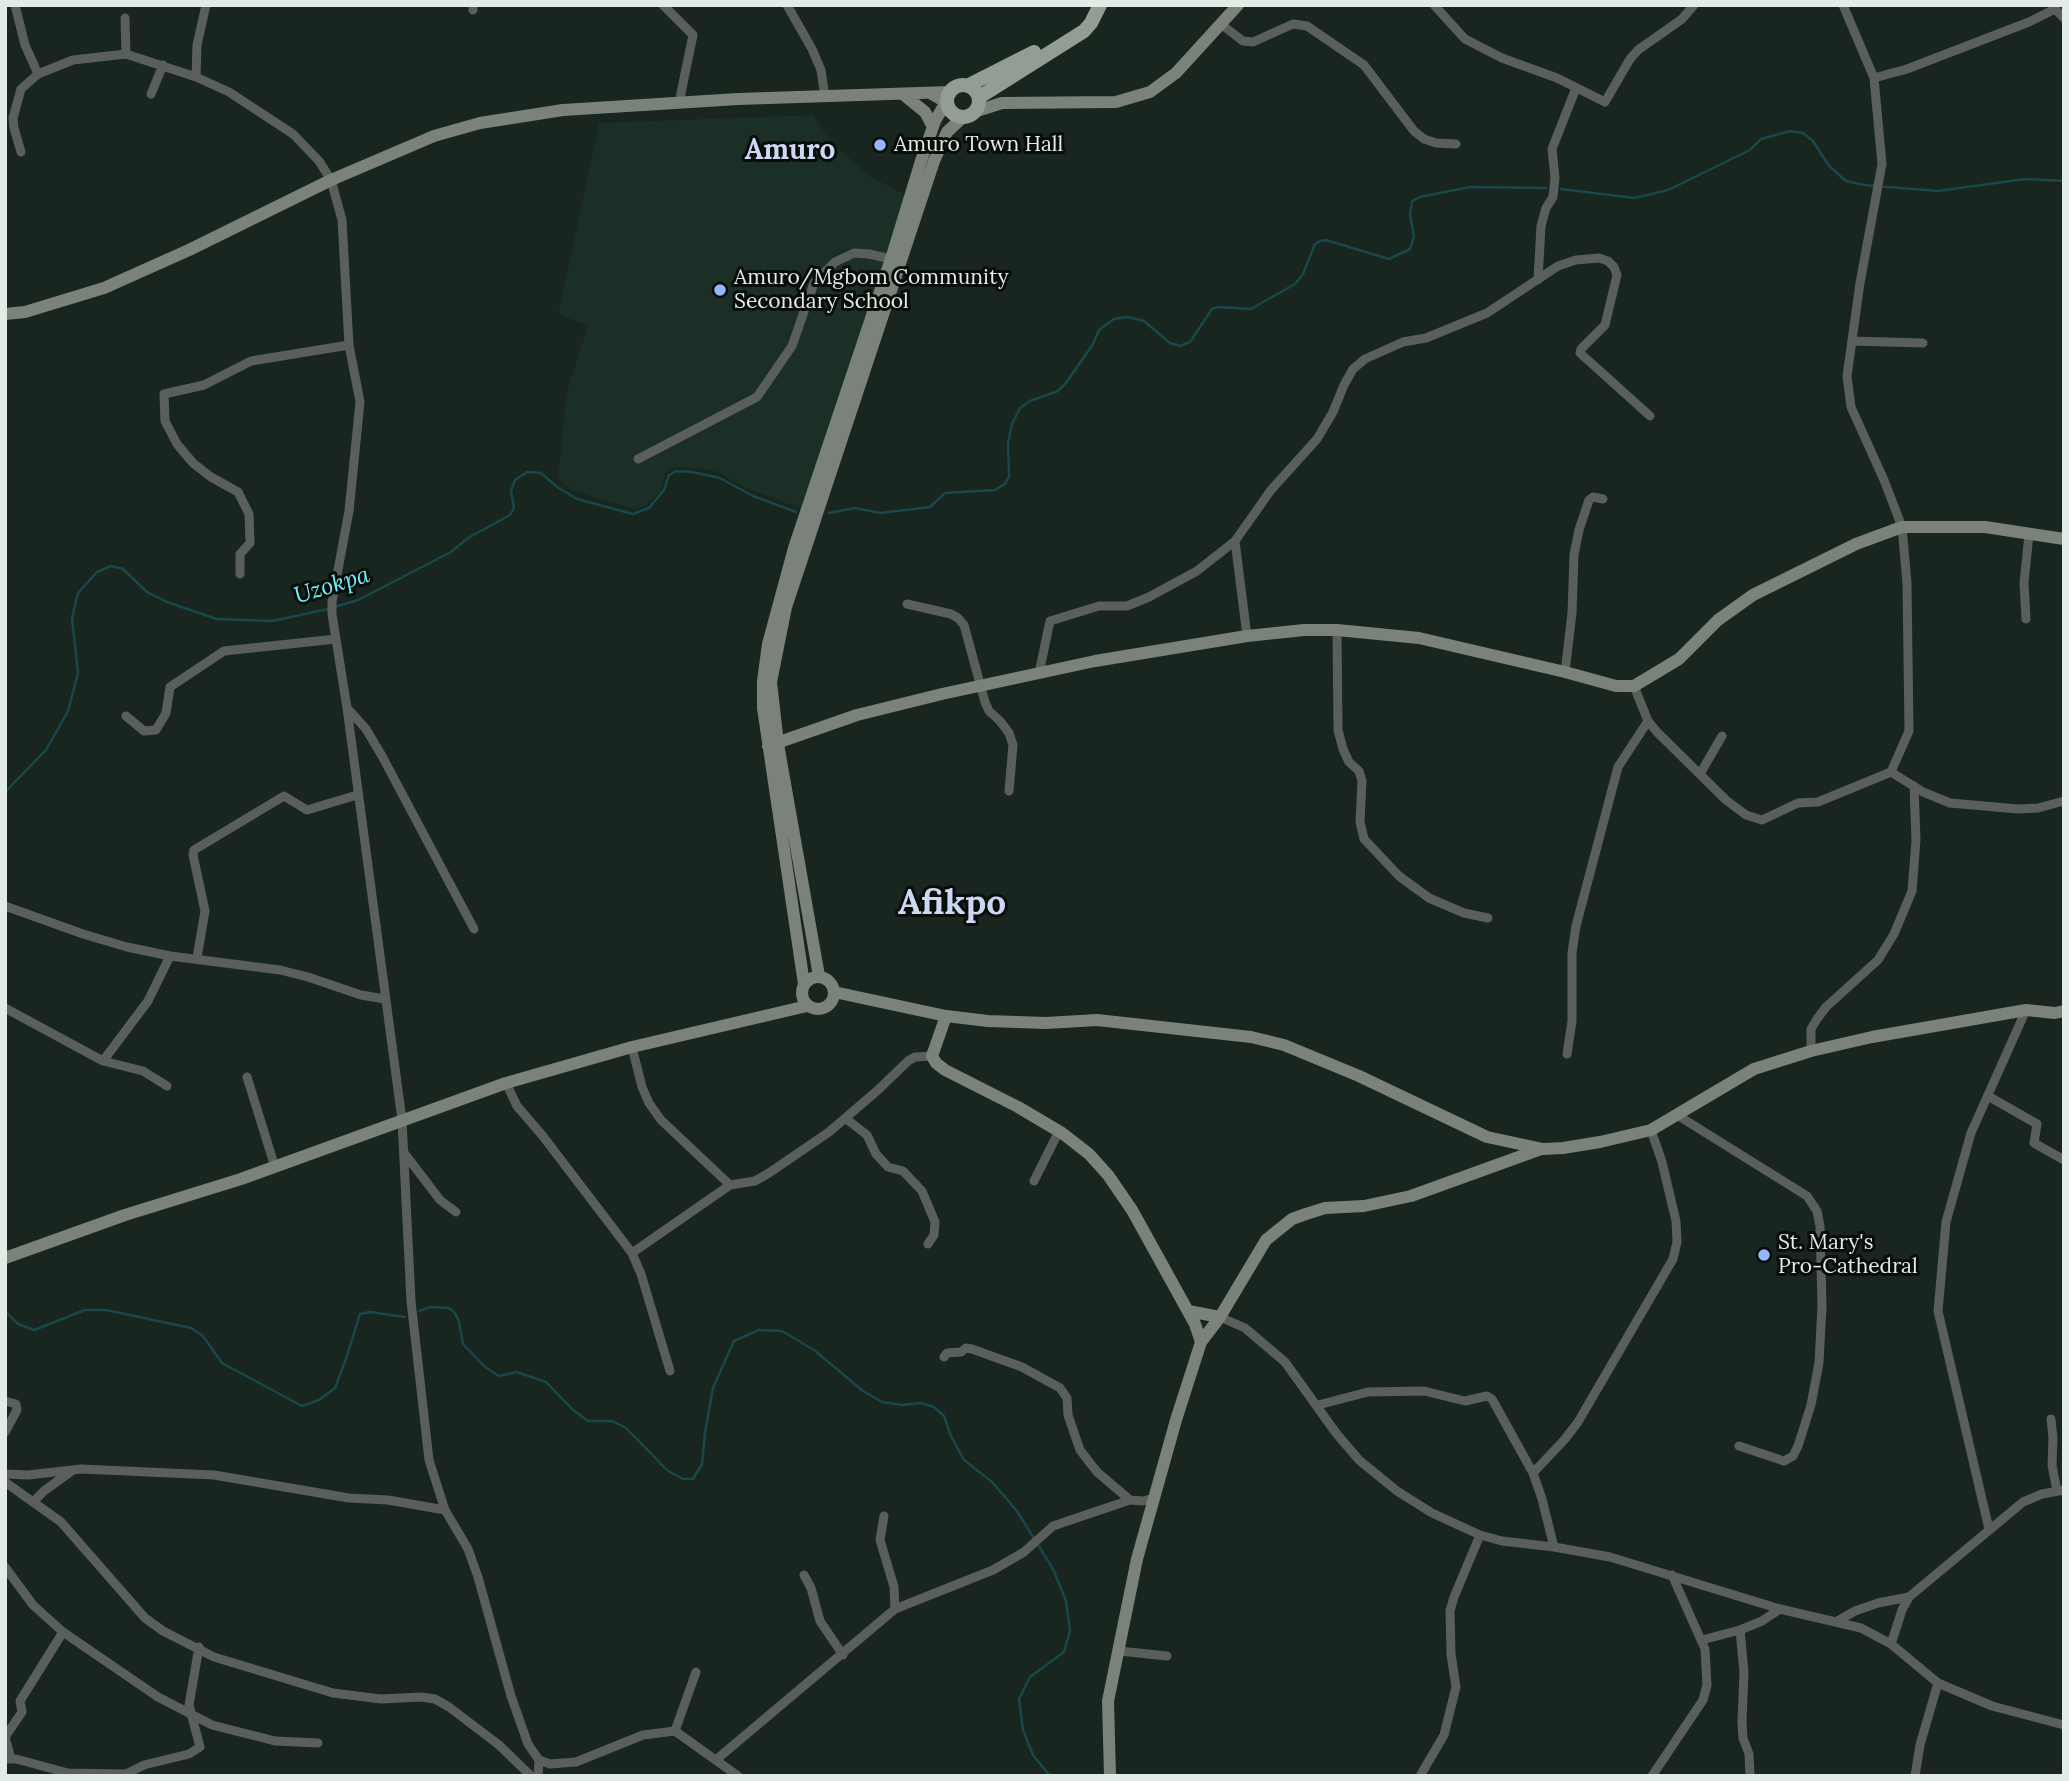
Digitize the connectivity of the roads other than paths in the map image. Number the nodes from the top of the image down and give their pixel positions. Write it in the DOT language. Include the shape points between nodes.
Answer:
graph roads {
  1 [pos="15,5"];
  2 [pos="206,5"];
  3 [pos="663,5"];
  4 [pos="787,5"];
  5 [pos="1089,5"];
  6 [pos="1100,5"];
  7 [pos="1238,5"];
  8 [pos="1434,5"];
  9 [pos="1694,5"];
  10 [pos="1843,5"];
  11 [pos="125,18"];
  12 [pos="2064,18"];
  13 [pos="1222,25"];
  14 [pos="126,54"];
  15 [pos="163,65"];
  16 [pos="38,74"];
  17 [pos="196,77"];
  18 [pos="1874,78"];
  19 [pos="1005,80"];
  20 [pos="969,85"];
  21 [pos="1576,88"];
  22 [pos="151,94"];
  23 [pos="904,94"];
  24 [pos="981,96"];
  25 [pos="825,97"];
  26 [pos="948,97"];
  27 [pos="1021,102"];
  28 [pos="679,103"];
  29 [pos="1002,103"];
  30 [pos="969,114"];
  31 [pos="933,127"];
  32 [pos="1456,144"];
  33 [pos="21,152"];
  34 [pos="331,180"];
  35 [pos="891,260"];
  36 [pos="1538,280"];
  37 [pos="5,314"];
  38 [pos="1852,341"];
  39 [pos="1923,343"];
  40 [pos="349,345"];
  41 [pos="1650,416"];
  42 [pos="638,459"];
  43 [pos="1603,499"];
  44 [pos="1902,527"];
  45 [pos="2029,534"];
  46 [pos="2064,539"];
  47 [pos="1235,541"];
  48 [pos="240,574"];
  49 [pos="907,604"];
  50 [pos="2025,619"];
  51 [pos="1337,630"];
  52 [pos="1247,636"];
  53 [pos="336,639"];
  54 [pos="1565,672"];
  55 [pos="1039,673"];
  56 [pos="980,685"];
  57 [pos="1634,686"];
  58 [pos="347,708"];
  59 [pos="126,716"];
  60 [pos="1647,721"];
  61 [pos="1722,736"];
  62 [pos="773,745"];
  63 [pos="1891,772"];
  64 [pos="1700,774"];
  65 [pos="1914,786"];
  66 [pos="1009,792"];
  67 [pos="357,795"];
  68 [pos="2064,801"];
  69 [pos="5,906"];
  70 [pos="1488,918"];
  71 [pos="474,929"];
  72 [pos="170,956"];
  73 [pos="197,958"];
  74 [pos="819,976"];
  75 [pos="804,984"];
  76 [pos="834,992"];
  77 [pos="385,999"];
  78 [pos="807,1006"];
  79 [pos="5,1008"];
  80 [pos="2026,1010"];
  81 [pos="2064,1011"];
  82 [pos="946,1016"];
  83 [pos="632,1046"];
  84 [pos="1811,1051"];
  85 [pos="1567,1054"];
  86 [pos="932,1056"];
  87 [pos="103,1061"];
  88 [pos="247,1077"];
  89 [pos="506,1083"];
  90 [pos="167,1086"];
  91 [pos="1988,1096"];
  92 [pos="1677,1115"];
  93 [pos="845,1118"];
  94 [pos="402,1120"];
  95 [pos="1651,1130"];
  96 [pos="1059,1131"];
  97 [pos="1491,1139"];
  98 [pos="1544,1149"];
  99 [pos="404,1153"];
  100 [pos="2064,1160"];
  101 [pos="1500,1164"];
  102 [pos="275,1167"];
  103 [pos="1034,1181"];
  104 [pos="730,1185"];
  105 [pos="456,1212"];
  106 [pos="928,1244"];
  107 [pos="632,1253"];
  108 [pos="5,1258"];
  109 [pos="1188,1311"];
  110 [pos="1220,1317"];
  111 [pos="1201,1342"];
  112 [pos="944,1357"];
  113 [pos="670,1371"];
  114 [pos="5,1402"];
  115 [pos="1318,1405"];
  116 [pos="2050,1419"];
  117 [pos="5,1432"];
  118 [pos="1739,1447"];
  119 [pos="74,1469"];
  120 [pos="1532,1473"];
  121 [pos="5,1474"];
  122 [pos="5,1482"];
  123 [pos="2060,1490"];
  124 [pos="1154,1498"];
  125 [pos="1130,1500"];
  126 [pos="33,1502"];
  127 [pos="444,1510"];
  128 [pos="884,1516"];
  129 [pos="1989,1529"];
  130 [pos="1480,1535"];
  131 [pos="1554,1547"];
  132 [pos="5,1567"];
  133 [pos="804,1575"];
  134 [pos="1672,1575"];
  135 [pos="1909,1597"];
  136 [pos="895,1609"];
  137 [pos="1780,1609"];
  138 [pos="1836,1622"];
  139 [pos="1740,1630"];
  140 [pos="63,1632"];
  141 [pos="1702,1640"];
  142 [pos="1891,1644"];
  143 [pos="199,1647"];
  144 [pos="1119,1651"];
  145 [pos="843,1655"];
  146 [pos="1167,1656"];
  147 [pos="696,1672"];
  148 [pos="1938,1683"];
  149 [pos="193,1714"];
  150 [pos="2064,1725"];
  151 [pos="675,1731"];
  152 [pos="318,1743"];
  153 [pos="8,1759"];
  154 [pos="718,1759"];
  155 [pos="539,1760"];
  156 [pos="530,1776"];
  157 [pos="538,1776"];
  158 [pos="738,1776"];
  159 [pos="1110,1776"];
  160 [pos="1420,1776"];
  161 [pos="1652,1776"];
  162 [pos="1750,1776"];
  163 [pos="1915,1776"];
  1 -- 16 [label="street"];
  2 -- 17 [label="street" via="197,44"];
  3 -- 28 [label="street" via="693,35"];
  4 -- 25 [label="street" via="821,70"];
  5 -- 20 [label="main road" via="1076,27"];
  6 -- 19 [label="main road" via="1084,31"];
  7 -- 13 [label="street"];
  8 -- 21 [label="street" via="1465,39"];
  9 -- 21 [label="street" via="1638,50 1605,103"];
  10 -- 18 [label="street"];
  11 -- 14 [label="street"];
  12 -- 18 [label="street" via="2055,9"];
  13 -- 27 [label="street" via="1176,73 1143,95 1116,102"];
  13 -- 32 [label="street" via="1243,41 1253,42 1293,24 1323,34 1364,65 1414,131 1436,143"];
  14 -- 15 [label="street"];
  14 -- 16 [label="street" via="74,60"];
  15 -- 17 [label="street"];
  15 -- 22 [label="street"];
  16 -- 33 [label="street" via="21,89 16,101 13,128"];
  17 -- 34 [label="street" via="229,92 293,134"];
  18 -- 38 [label="street" via="1882,164"];
  19 -- 24 [label="main road"];
  19 -- 27 [label="street" via="1006,91"];
  20 -- 24 [label="main road"];
  20 -- 26 [label="main road"];
  21 -- 36 [label="street" via="1552,149 1553,197 1541,226"];
  23 -- 25 [label="street"];
  23 -- 26 [label="street"];
  23 -- 31 [label="street" via="925,112"];
  24 -- 29 [label="street"];
  24 -- 30 [label="main road" via="979,106"];
  25 -- 28 [label="street"];
  26 -- 30 [label="main road" via="952,114"];
  26 -- 31 [label="street"];
  27 -- 29 [label="street"];
  28 -- 34 [label="street" via="563,110 480,123 434,136"];
  29 -- 30 [label="street"];
  30 -- 62 [label="street" via="947,131 937,153 786,607 771,682"];
  31 -- 35 [label="street"];
  34 -- 37 [label="street" via="104,288"];
  34 -- 40 [label="street" via="342,220"];
  35 -- 42 [label="street" via="854,253 835,262 814,283 792,346 757,397"];
  35 -- 62 [label="street" via="777,605 763,681 763,708"];
  36 -- 41 [label="street" via="1576,260 1599,258 1614,267 1617,275 1605,325 1580,353"];
  36 -- 47 [label="street" via="1487,313 1404,342 1353,369 1317,439 1271,490"];
  38 -- 39 [label="street"];
  38 -- 44 [label="street" via="1847,376 1851,407"];
  40 -- 48 [label="street" via="251,362 204,385 164,394 165,421 177,444 211,477 238,492 249,514 250,543 240,554"];
  40 -- 53 [label="street" via="360,402 349,511 332,602"];
  43 -- 54 [label="street" via="1589,500 1579,530"];
  44 -- 45 [label="street" via="1985,527"];
  44 -- 57 [label="street" via="1753,594 1718,620 1679,659"];
  44 -- 63 [label="street" via="1909,732"];
  45 -- 46 [label="street"];
  45 -- 50 [label="street"];
  47 -- 52 [label="street"];
  47 -- 55 [label="street" via="1197,571 1149,597 1127,606 1099,606 1050,621"];
  49 -- 56 [label="street" via="958,618 969,638"];
  51 -- 52 [label="street"];
  51 -- 54 [label="street" via="1419,638"];
  51 -- 70 [label="street" via="1338,730 1349,762 1362,781 1364,839 1399,876 1429,898"];
  52 -- 55 [label="street"];
  53 -- 58 [label="street"];
  53 -- 59 [label="street" via="224,651 170,687 166,713 156,730 144,731"];
  54 -- 57 [label="street" via="1616,686"];
  55 -- 56 [label="street"];
  56 -- 62 [label="street" via="857,715"];
  56 -- 66 [label="street" via="989,711 1009,733 1013,745"];
  57 -- 60 [label="street"];
  58 -- 67 [label="street"];
  58 -- 71 [label="street" via="382,756"];
  60 -- 64 [label="street"];
  60 -- 85 [label="street" via="1618,768 1576,926"];
  61 -- 64 [label="street"];
  62 -- 74 [label="street"];
  62 -- 75 [label="street"];
  63 -- 64 [label="street" via="1762,820 1746,815"];
  63 -- 65 [label="street"];
  65 -- 68 [label="street" via="1950,803 1989,808 2038,808"];
  65 -- 84 [label="street" via="1912,891 1878,960 1817,1019 1811,1029"];
  67 -- 73 [label="street" via="307,810 284,796 194,850 205,911"];
  67 -- 77 [label="street"];
  69 -- 72 [label="street" via="83,934"];
  72 -- 73 [label="street"];
  72 -- 87 [label="street" via="148,1001"];
  73 -- 77 [label="street" via="280,970"];
  74 -- 75 [label="street"];
  74 -- 76 [label="street" via="829,981"];
  75 -- 78 [label="street"];
  76 -- 78 [label="street" via="825,1007"];
  76 -- 82 [label="street"];
  77 -- 94 [label="street"];
  78 -- 83 [label="street"];
  79 -- 87 [label="street"];
  80 -- 81 [label="street"];
  80 -- 84 [label="street"];
  80 -- 91 [label="street"];
  82 -- 86 [label="street"];
  82 -- 97 [label="street" via="1012,1022 1097,1020 1251,1037 1284,1045 1359,1076"];
  83 -- 89 [label="street"];
  83 -- 104 [label="street" via="649,1103"];
  84 -- 92 [label="street" via="1754,1069"];
  86 -- 93 [label="street" via="908,1061"];
  86 -- 96 [label="street" via="945,1070"];
  87 -- 90 [label="street" via="143,1071"];
  88 -- 102 [label="street"];
  89 -- 94 [label="street"];
  89 -- 107 [label="street" via="517,1106"];
  91 -- 100 [label="street" via="2037,1124 2034,1143"];
  91 -- 129 [label="street" via="1971,1133 1946,1222 1938,1311"];
  92 -- 95 [label="street"];
  92 -- 118 [label="street" via="1807,1196 1820,1226 1819,1363 1798,1446 1784,1461"];
  93 -- 104 [label="street" via="769,1173 755,1181"];
  93 -- 106 [label="street" via="867,1135 888,1167 904,1171 922,1191 935,1222"];
  94 -- 99 [label="street"];
  94 -- 102 [label="street"];
  95 -- 98 [label="street"];
  95 -- 120 [label="street" via="1675,1222 1673,1259 1578,1422"];
  96 -- 103 [label="street"];
  96 -- 109 [label="street" via="1108,1175"];
  97 -- 98 [label="street"];
  97 -- 101 [label="street" via="1501,1152"];
  98 -- 101 [label="street"];
  99 -- 105 [label="street" via="440,1200"];
  99 -- 127 [label="street" via="411,1301 427,1446"];
  101 -- 110 [label="street" via="1411,1196 1325,1208 1292,1219 1266,1240"];
  102 -- 108 [label="street"];
  104 -- 107 [label="street"];
  107 -- 113 [label="street"];
  109 -- 110 [label="street"];
  109 -- 111 [label="street"];
  110 -- 111 [label="street"];
  110 -- 115 [label="street" via="1245,1328 1286,1362"];
  111 -- 124 [label="street"];
  112 -- 125 [label="street" via="972,1349 1022,1367 1060,1388 1067,1398 1080,1450 1097,1472"];
  114 -- 117 [label="street" via="16,1404 17,1410"];
  115 -- 120 [label="street" via="1368,1392 1423,1391 1465,1401 1487,1396"];
  115 -- 130 [label="street" via="1359,1460 1397,1491"];
  116 -- 123 [label="street" via="2052,1465"];
  119 -- 121 [label="street"];
  119 -- 126 [label="street"];
  119 -- 127 [label="street" via="214,1475"];
  120 -- 131 [label="street"];
  122 -- 126 [label="street"];
  123 -- 129 [label="street" via="2023,1502"];
  124 -- 125 [label="street"];
  124 -- 144 [label="street"];
  125 -- 136 [label="street" via="1052,1526 1024,1552 993,1570"];
  126 -- 143 [label="street" via="61,1522 145,1618"];
  127 -- 155 [label="street" via="468,1549 511,1696 528,1744"];
  128 -- 136 [label="street" via="880,1540 894,1587"];
  129 -- 135 [label="street"];
  130 -- 131 [label="street"];
  130 -- 160 [label="street" via="1450,1611 1456,1687 1444,1735"];
  131 -- 134 [label="street"];
  132 -- 140 [label="street" via="33,1605"];
  133 -- 145 [label="street" via="820,1621"];
  134 -- 137 [label="street"];
  134 -- 141 [label="street"];
  135 -- 138 [label="street" via="1878,1603"];
  135 -- 142 [label="street"];
  136 -- 145 [label="street"];
  137 -- 138 [label="street"];
  137 -- 139 [label="street"];
  138 -- 142 [label="street" via="1861,1628"];
  139 -- 141 [label="street"];
  139 -- 162 [label="street" via="1743,1738"];
  140 -- 149 [label="street" via="158,1697"];
  140 -- 153 [label="street" via="20,1700 22,1712 5,1737"];
  141 -- 161 [label="street" via="1707,1664 1703,1700"];
  142 -- 148 [label="street"];
  143 -- 149 [label="street" via="189,1705"];
  143 -- 156 [label="street" via="214,1657 333,1693 435,1699 499,1745"];
  144 -- 146 [label="street"];
  144 -- 159 [label="street" via="1108,1701"];
  145 -- 154 [label="street"];
  147 -- 151 [label="street"];
  148 -- 150 [label="street" via="1992,1706"];
  148 -- 163 [label="street"];
  149 -- 152 [label="street" via="212,1724 275,1741"];
  149 -- 153 [label="street" via="200,1747 126,1773 68,1773"];
  151 -- 154 [label="street"];
  151 -- 155 [label="street" via="643,1735 576,1762"];
  154 -- 158 [label="street"];
  155 -- 157 [label="street"];
}
